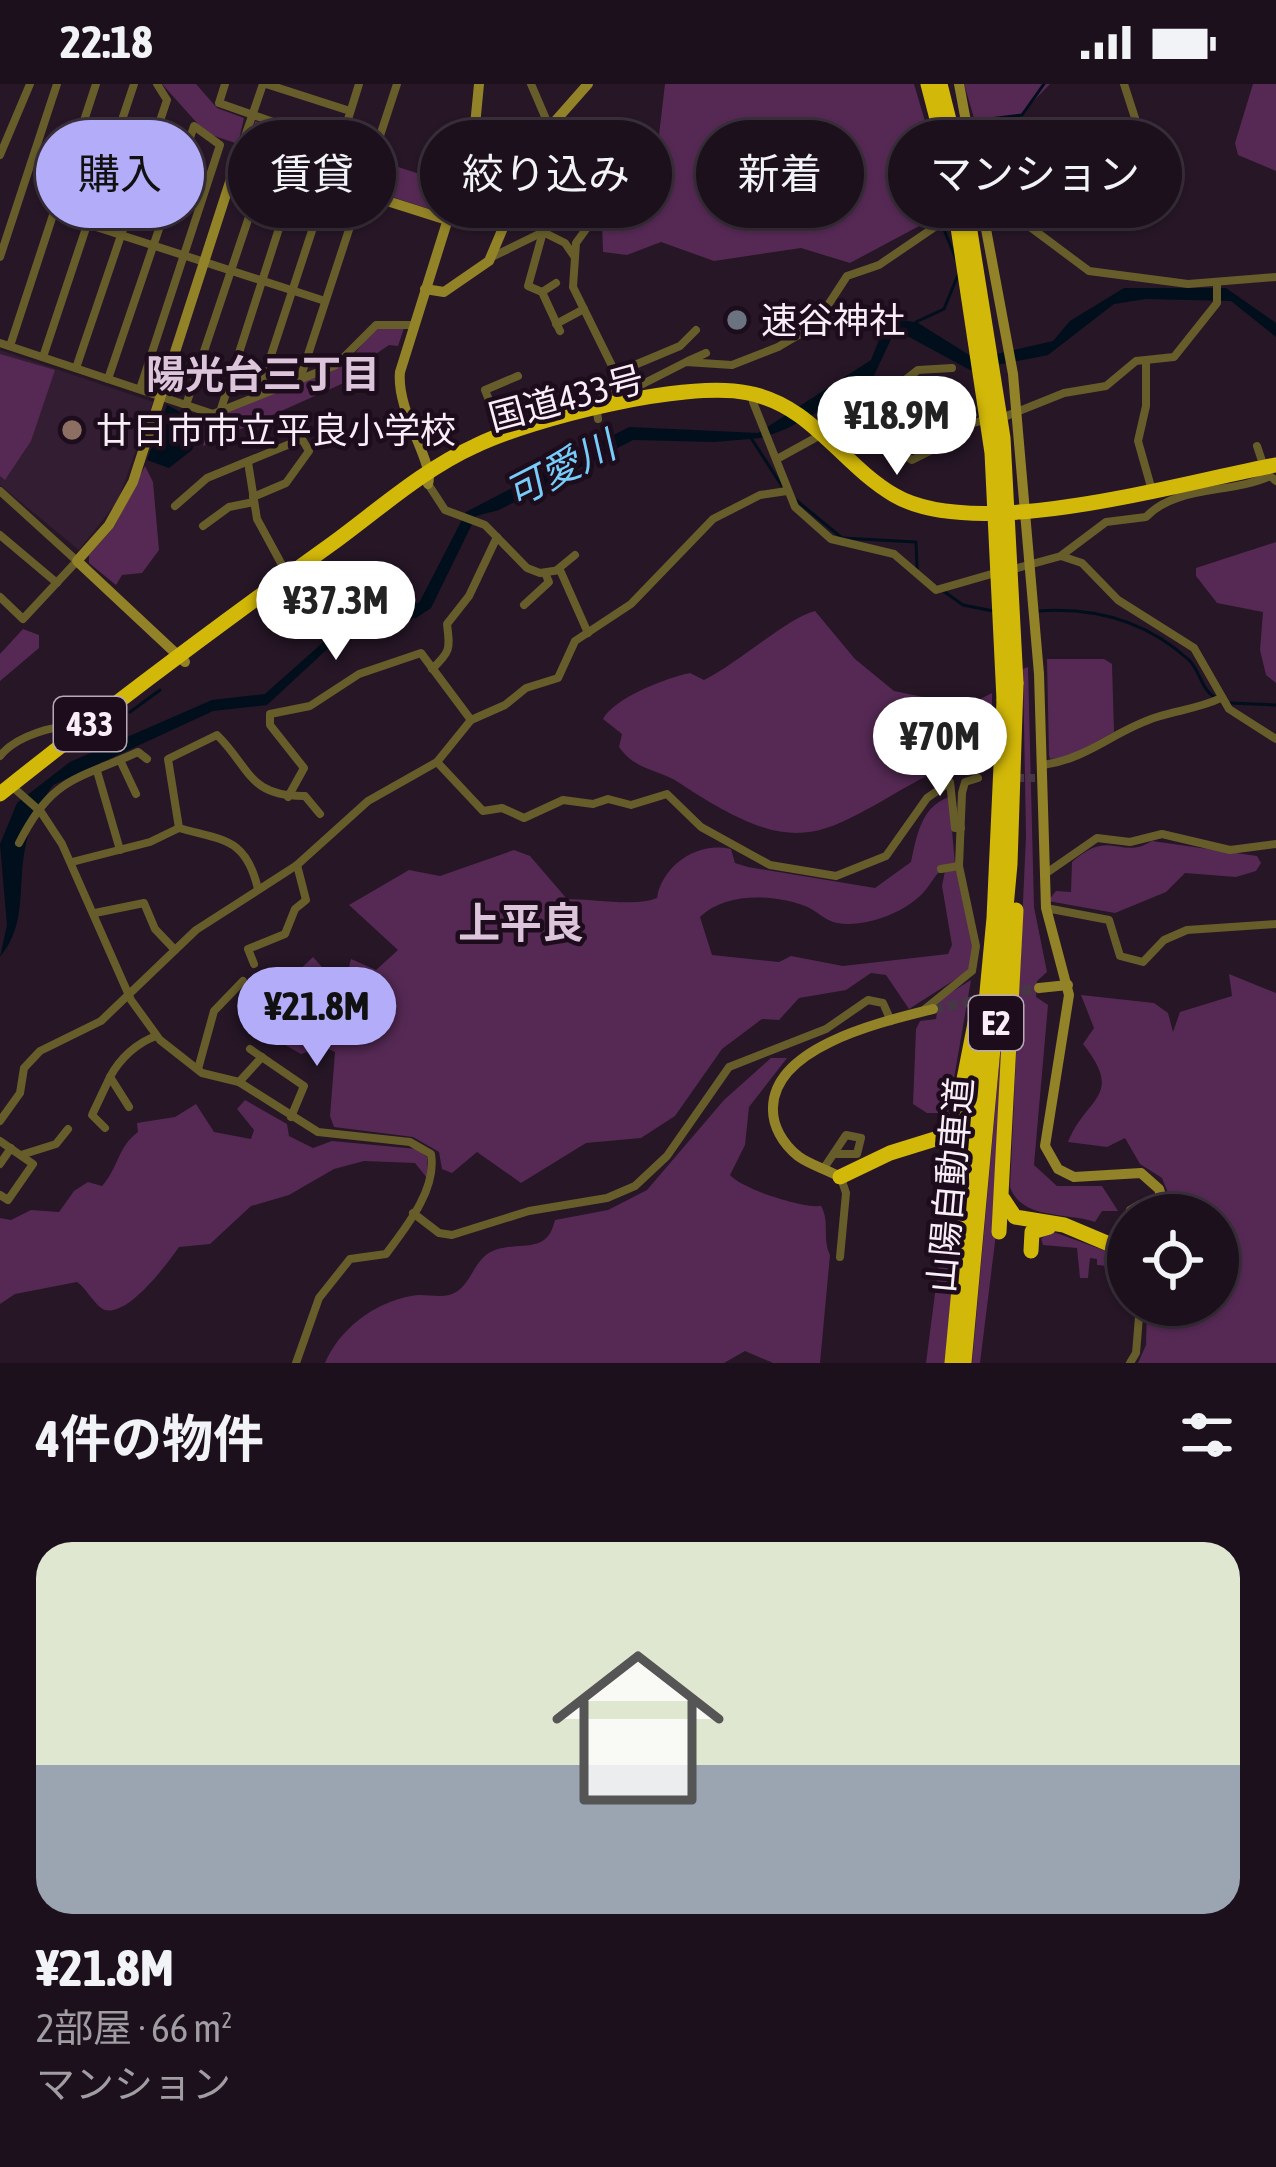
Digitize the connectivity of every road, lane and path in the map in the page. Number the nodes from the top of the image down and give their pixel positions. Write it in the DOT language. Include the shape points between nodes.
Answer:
graph roads {
  1 [pos="30,84"];
  2 [pos="57,84"];
  3 [pos="96,84"];
  4 [pos="134,84"];
  5 [pos="157,84"];
  6 [pos="225,84"];
  7 [pos="265,84"];
  8 [pos="359,84"];
  9 [pos="397,84"];
  10 [pos="478,84"];
  11 [pos="531,84"];
  12 [pos="588,84"];
  13 [pos="928,84"];
  14 [pos="940,84"];
  15 [pos="959,84"];
  16 [pos="1124,84"];
  17 [pos="576,89"];
  18 [pos="350,111"];
  19 [pos="253,115"];
  20 [pos="122,120"];
  21 [pos="251,120"];
  22 [pos="268,120"];
  23 [pos="347,120"];
  24 [pos="385,120"];
  25 [pos="475,120"];
  26 [pos="546,120"];
  27 [pos="553,120"];
  28 [pos="940,120"];
  29 [pos="946,120"];
  30 [pos="967,120"];
  31 [pos="1134,120"];
  32 [pos="0,155"];
  33 [pos="228,189"];
  34 [pos="86,228"];
  35 [pos="100,228"];
  36 [pos="245,228"];
  37 [pos="279,228"];
  38 [pos="313,228"];
  39 [pos="350,228"];
  40 [pos="444,228"];
  41 [pos="505,228"];
  42 [pos="589,228"];
  43 [pos="933,228"];
  44 [pos="962,228"];
  45 [pos="968,228"];
  46 [pos="989,228"];
  47 [pos="1033,228"];
  48 [pos="543,232"];
  49 [pos="122,235"];
  50 [pos="154,245"];
  51 [pos="184,255"];
  52 [pos="0,256"];
  53 [pos="574,256"];
  54 [pos="492,257"];
  55 [pos="205,262"];
  56 [pos="231,271"];
  57 [pos="1276,277"];
  58 [pos="262,280"];
  59 [pos="556,283"];
  60 [pos="1217,285"];
  61 [pos="425,289"];
  62 [pos="292,290"];
  63 [pos="542,292"];
  64 [pos="326,301"];
  65 [pos="584,309"];
  66 [pos="413,325"];
  67 [pos="696,330"];
  68 [pos="5,344"];
  69 [pos="706,353"];
  70 [pos="43,357"];
  71 [pos="1146,361"];
  72 [pos="687,362"];
  73 [pos="76,368"];
  74 [pos="952,368"];
  75 [pos="616,374"];
  76 [pos="518,376"];
  77 [pos="108,379"];
  78 [pos="299,381"];
  79 [pos="140,389"];
  80 [pos="618,394"];
  81 [pos="258,395"];
  82 [pos="161,396"];
  83 [pos="753,402"];
  84 [pos="186,405"];
  85 [pos="873,405"];
  86 [pos="220,412"];
  87 [pos="788,412"];
  88 [pos="597,415"];
  89 [pos="1018,415"];
  90 [pos="501,430"];
  91 [pos="823,438"];
  92 [pos="1257,446"];
  93 [pos="777,459"];
  94 [pos="248,462"];
  95 [pos="431,472"];
  96 [pos="1271,472"];
  97 [pos="0,491"];
  98 [pos="787,491"];
  99 [pos="1152,495"];
  100 [pos="253,500"];
  101 [pos="176,506"];
  102 [pos="1028,514"];
  103 [pos="203,526"];
  104 [pos="0,535"];
  105 [pos="497,537"];
  106 [pos="575,555"];
  107 [pos="1061,556"];
  108 [pos="77,561"];
  109 [pos="1030,567"];
  110 [pos="558,569"];
  111 [pos="544,573"];
  112 [pos="291,578"];
  113 [pos="57,583"];
  114 [pos="0,597"];
  115 [pos="524,605"];
  116 [pos="319,633"];
  117 [pos="589,633"];
  118 [pos="183,658"];
  119 [pos="432,669"];
  120 [pos="1222,698"];
  121 [pos="471,720"];
  122 [pos="82,730"];
  123 [pos="1276,739"];
  124 [pos="0,756"];
  125 [pos="1015,757"];
  126 [pos="147,759"];
  127 [pos="120,760"];
  128 [pos="437,762"];
  129 [pos="97,771"];
  130 [pos="1040,773"];
  131 [pos="978,778"];
  132 [pos="12,790"];
  133 [pos="136,794"];
  134 [pos="288,796"];
  135 [pos="0,803"];
  136 [pos="35,808"];
  137 [pos="320,814"];
  138 [pos="1000,825"];
  139 [pos="179,828"];
  140 [pos="961,828"];
  141 [pos="19,843"];
  142 [pos="1276,844"];
  143 [pos="120,850"];
  144 [pos="71,862"];
  145 [pos="297,865"];
  146 [pos="958,866"];
  147 [pos="941,869"];
  148 [pos="1045,874"];
  149 [pos="258,889"];
  150 [pos="1046,908"];
  151 [pos="94,913"];
  152 [pos="1276,924"];
  153 [pos="175,950"];
  154 [pos="254,964"];
  155 [pos="243,981"];
  156 [pos="1068,985"];
  157 [pos="1039,988"];
  158 [pos="128,994"];
  159 [pos="927,1011"];
  160 [pos="892,1022"];
  161 [pos="156,1036"];
  162 [pos="250,1048"];
  163 [pos="262,1057"];
  164 [pos="300,1064"];
  165 [pos="198,1069"];
  166 [pos="110,1077"];
  167 [pos="291,1078"];
  168 [pos="239,1082"];
  169 [pos="129,1107"];
  170 [pos="290,1117"];
  171 [pos="0,1121"];
  172 [pos="954,1127"];
  173 [pos="105,1128"];
  174 [pos="68,1129"];
  175 [pos="0,1141"];
  176 [pos="11,1148"];
  177 [pos="836,1154"];
  178 [pos="949,1154"];
  179 [pos="20,1155"];
  180 [pos="0,1164"];
  181 [pos="823,1168"];
  182 [pos="944,1176"];
  183 [pos="840,1177"];
  184 [pos="1000,1185"];
  185 [pos="1161,1194"];
  186 [pos="0,1195"];
  187 [pos="413,1213"];
  188 [pos="999,1232"];
  189 [pos="1107,1243"];
  190 [pos="1107,1245"];
  191 [pos="1031,1251"];
  192 [pos="840,1257"];
  193 [pos="1138,1326"];
  194 [pos="296,1363"];
  195 [pos="952,1363"];
  196 [pos="964,1363"];
  197 [pos="1130,1363"];
  1 -- 32 [label="street"];
  2 -- 52 [label="street"];
  3 -- 68 [label="street"];
  4 -- 20 [label="street"];
  5 -- 49 [label="street" via="167,100"];
  6 -- 19 [label="street" via="219,103"];
  7 -- 18 [label="street"];
  7 -- 19 [label="street"];
  8 -- 18 [label="street"];
  9 -- 24 [label="street"];
  10 -- 25 [label="street"];
  11 -- 26 [label="street"];
  12 -- 17 [label="street"];
  13 -- 28 [label="highway, 山陽自動車道 / E2"];
  14 -- 29 [label="highway, 山陽自動車道 / E2"];
  15 -- 30 [label="street"];
  16 -- 31 [label="street"];
  17 -- 27 [label="street"];
  18 -- 23 [label="street"];
  19 -- 21 [label="street"];
  19 -- 22 [label="street"];
  33 -- 55 [label="street"];
  34 -- 70 [label="street"];
  35 -- 49 [label="street"];
  36 -- 56 [label="street"];
  37 -- 58 [label="street"];
  38 -- 62 [label="street"];
  39 -- 64 [label="street"];
  40 -- 61 [label="street"];
  41 -- 54 [label="street"];
  42 -- 53 [label="street"];
  43 -- 72 [label="street" via="879,265 850,274 800,336 732,365"];
  44 -- 138 [label="highway, 山陽自動車道 / E2, bridge" via="992,453 1004,700"];
  45 -- 125 [label="highway, 山陽自動車道 / E2, bridge" via="1003,438"];
  46 -- 89 [label="street"];
  47 -- 60 [label="street" via="1089,271"];
  48 -- 53 [label="street"];
  48 -- 54 [label="street"];
  48 -- 63 [label="street" via="528,286"];
  49 -- 50 [label="street"];
  49 -- 73 [label="street"];
  50 -- 51 [label="street"];
  50 -- 51 [label="street" via="194,125 220,146"];
  50 -- 77 [label="street"];
  51 -- 55 [label="street"];
  51 -- 79 [label="street"];
  53 -- 65 [label="street" via="573,287"];
  54 -- 61 [label="street" via="444,292"];
  55 -- 56 [label="street"];
  55 -- 82 [label="street"];
  56 -- 58 [label="street"];
  56 -- 84 [label="street"];
  57 -- 60 [label="street"];
  58 -- 62 [label="street"];
  58 -- 86 [label="street"];
  59 -- 63 [label="street"];
  60 -- 71 [label="street" via="1217,301 1174,357"];
  61 -- 66 [label="street"];
  62 -- 64 [label="street"];
  62 -- 81 [label="street"];
  63 -- 65 [label="street" via="558,327"];
  64 -- 78 [label="street"];
  65 -- 75 [label="street"];
  66 -- 78 [label="street" via="370,327 336,365"];
  66 -- 95 [label="street" via="400,398"];
  67 -- 75 [label="street" via="680,346"];
  68 -- 70 [label="street"];
  69 -- 72 [label="street"];
  70 -- 73 [label="street"];
  71 -- 89 [label="street" via="1133,362 1106,386 1062,394"];
  71 -- 99 [label="street" via="1137,436"];
  72 -- 80 [label="street"];
  73 -- 77 [label="street"];
  74 -- 85 [label="street" via="918,370"];
  75 -- 80 [label="street"];
  76 -- 90 [label="street" via="485,391"];
  77 -- 79 [label="street"];
  78 -- 81 [label="street"];
  79 -- 82 [label="street"];
  80 -- 88 [label="street" via="602,396"];
  81 -- 86 [label="street"];
  82 -- 84 [label="street"];
  82 -- 108 [label="street" via="129,491"];
  83 -- 87 [label="highway, 国道433号 / 433"];
  83 -- 88 [label="highway, 国道433号 / 433" via="700,397"];
  83 -- 93 [label="street"];
  84 -- 86 [label="street"];
  85 -- 89 [label="street" via="912,460 945,431"];
  85 -- 91 [label="street"];
  87 -- 88 [label="highway, 国道433号 / 433" via="752,393 709,388"];
  87 -- 91 [label="highway, 国道433号 / 433"];
  88 -- 95 [label="highway, 国道433号 / 433"];
  89 -- 102 [label="street"];
  91 -- 93 [label="street"];
  91 -- 102 [label="highway, 国道433号 / 433" via="870,488 923,515 969,523"];
  92 -- 96 [label="street"];
  93 -- 98 [label="street"];
  94 -- 100 [label="street"];
  94 -- 100 [label="street" via="300,439 309,450 286,483"];
  94 -- 101 [label="street" via="201,482"];
  95 -- 105 [label="street" via="445,511"];
  95 -- 112 [label="highway, 国道433号 / 433"];
  96 -- 99 [label="highway, 国道433号 / 433"];
  97 -- 108 [label="street"];
  98 -- 109 [label="street" via="831,539 894,554 932,588"];
  98 -- 117 [label="street" via="713,518 631,604"];
  99 -- 102 [label="highway, 国道433号 / 433"];
  99 -- 107 [label="street" via="1146,517 1106,522"];
  100 -- 103 [label="street"];
  100 -- 112 [label="street"];
  102 -- 109 [label="street"];
  104 -- 113 [label="street"];
  105 -- 111 [label="street" via="526,568"];
  105 -- 119 [label="street" via="447,624 449,653"];
  106 -- 110 [label="street"];
  107 -- 109 [label="street"];
  107 -- 120 [label="street" via="1082,563 1118,600 1199,652"];
  108 -- 113 [label="street"];
  108 -- 118 [label="street"];
  109 -- 130 [label="street"];
  110 -- 111 [label="street"];
  110 -- 117 [label="street"];
  111 -- 115 [label="street" via="549,582"];
  112 -- 116 [label="street"];
  112 -- 118 [label="highway, 国道433号 / 433"];
  113 -- 114 [label="street" via="23,619"];
  117 -- 121 [label="street" via="575,641 558,678"];
  118 -- 122 [label="highway, 国道433号 / 433"];
  118 -- 132 [label="highway, 国道433号 / 433"];
  119 -- 121 [label="street"];
  119 -- 134 [label="street" via="417,653 359,674 310,706 272,712 270,725 304,769"];
  120 -- 123 [label="street"];
  120 -- 130 [label="street" via="1160,715"];
  121 -- 128 [label="street"];
  122 -- 124 [label="street" via="21,740"];
  122 -- 132 [label="highway, 国道433号 / 433"];
  125 -- 184 [label="highway" via="1018,881"];
  125 -- 196 [label="highway, 山陽自動車道 / E2"];
  126 -- 127 [label="street" via="140,752"];
  127 -- 129 [label="street"];
  127 -- 133 [label="street"];
  128 -- 140 [label="street" via="488,813 502,808 524,818 563,800 631,805 668,794 701,827 770,866 836,876 886,856 927,797 950,782"];
  128 -- 145 [label="street" via="368,801"];
  129 -- 136 [label="street" via="58,785"];
  129 -- 143 [label="street"];
  130 -- 148 [label="street"];
  131 -- 140 [label="street" via="964,782"];
  132 -- 135 [label="highway, 国道433号 / 433"];
  132 -- 136 [label="street"];
  134 -- 137 [label="street" via="305,796"];
  134 -- 139 [label="street" via="248,779 214,735 167,759"];
  136 -- 141 [label="street"];
  136 -- 144 [label="street"];
  138 -- 172 [label="highway"];
  138 -- 195 [label="highway, 山陽自動車道 / E2"];
  139 -- 143 [label="street"];
  139 -- 149 [label="street" via="237,845"];
  140 -- 146 [label="street"];
  142 -- 148 [label="street" via="1230,850 1162,834 1130,842 1097,838"];
  143 -- 144 [label="street"];
  144 -- 151 [label="street"];
  145 -- 149 [label="street"];
  145 -- 154 [label="street" via="306,901 285,934 248,949"];
  146 -- 147 [label="street"];
  146 -- 159 [label="street" via="976,946 972,971"];
  148 -- 150 [label="street"];
  149 -- 153 [label="street"];
  150 -- 152 [label="street" via="1108,920 1120,956 1134,962 1187,930"];
  150 -- 156 [label="street"];
  151 -- 153 [label="street" via="144,903"];
  151 -- 158 [label="street"];
  153 -- 158 [label="street"];
  155 -- 165 [label="street" via="214,1011"];
  156 -- 157 [label="street"];
  156 -- 185 [label="street" via="1048,1156 1075,1177 1142,1173"];
  158 -- 161 [label="street"];
  158 -- 171 [label="street" via="101,1021 40,1052"];
  159 -- 160 [label="street"];
  160 -- 181 [label="street" via="815,1051 779,1083 772,1104 782,1139"];
  160 -- 187 [label="street" via="883,1003 868,1000 826,1029 729,1067 658,1167 622,1193 452,1235"];
  161 -- 165 [label="street"];
  161 -- 166 [label="street" via="136,1043"];
  162 -- 163 [label="street"];
  163 -- 167 [label="street"];
  163 -- 168 [label="street"];
  164 -- 167 [label="street"];
  165 -- 168 [label="street"];
  166 -- 169 [label="street"];
  166 -- 173 [label="street" via="92,1115"];
  167 -- 170 [label="street" via="304,1086"];
  168 -- 170 [label="street"];
  170 -- 187 [label="street" via="318,1132 427,1149 434,1171"];
  172 -- 178 [label="highway"];
  172 -- 183 [label="highway"];
  174 -- 179 [label="street" via="56,1144"];
  175 -- 176 [label="street"];
  176 -- 179 [label="street"];
  176 -- 180 [label="street"];
  177 -- 181 [label="street"];
  178 -- 182 [label="highway"];
  178 -- 183 [label="highway" via="938,1144"];
  179 -- 186 [label="street" via="33,1164 8,1200"];
  181 -- 183 [label="street"];
  183 -- 192 [label="street"];
  184 -- 188 [label="highway"];
  184 -- 189 [label="highway" via="1015,1217"];
  187 -- 194 [label="street" via="386,1254 358,1254 329,1285"];
  190 -- 191 [label="highway" via="1040,1226"];
  193 -- 197 [label="street"];
}
